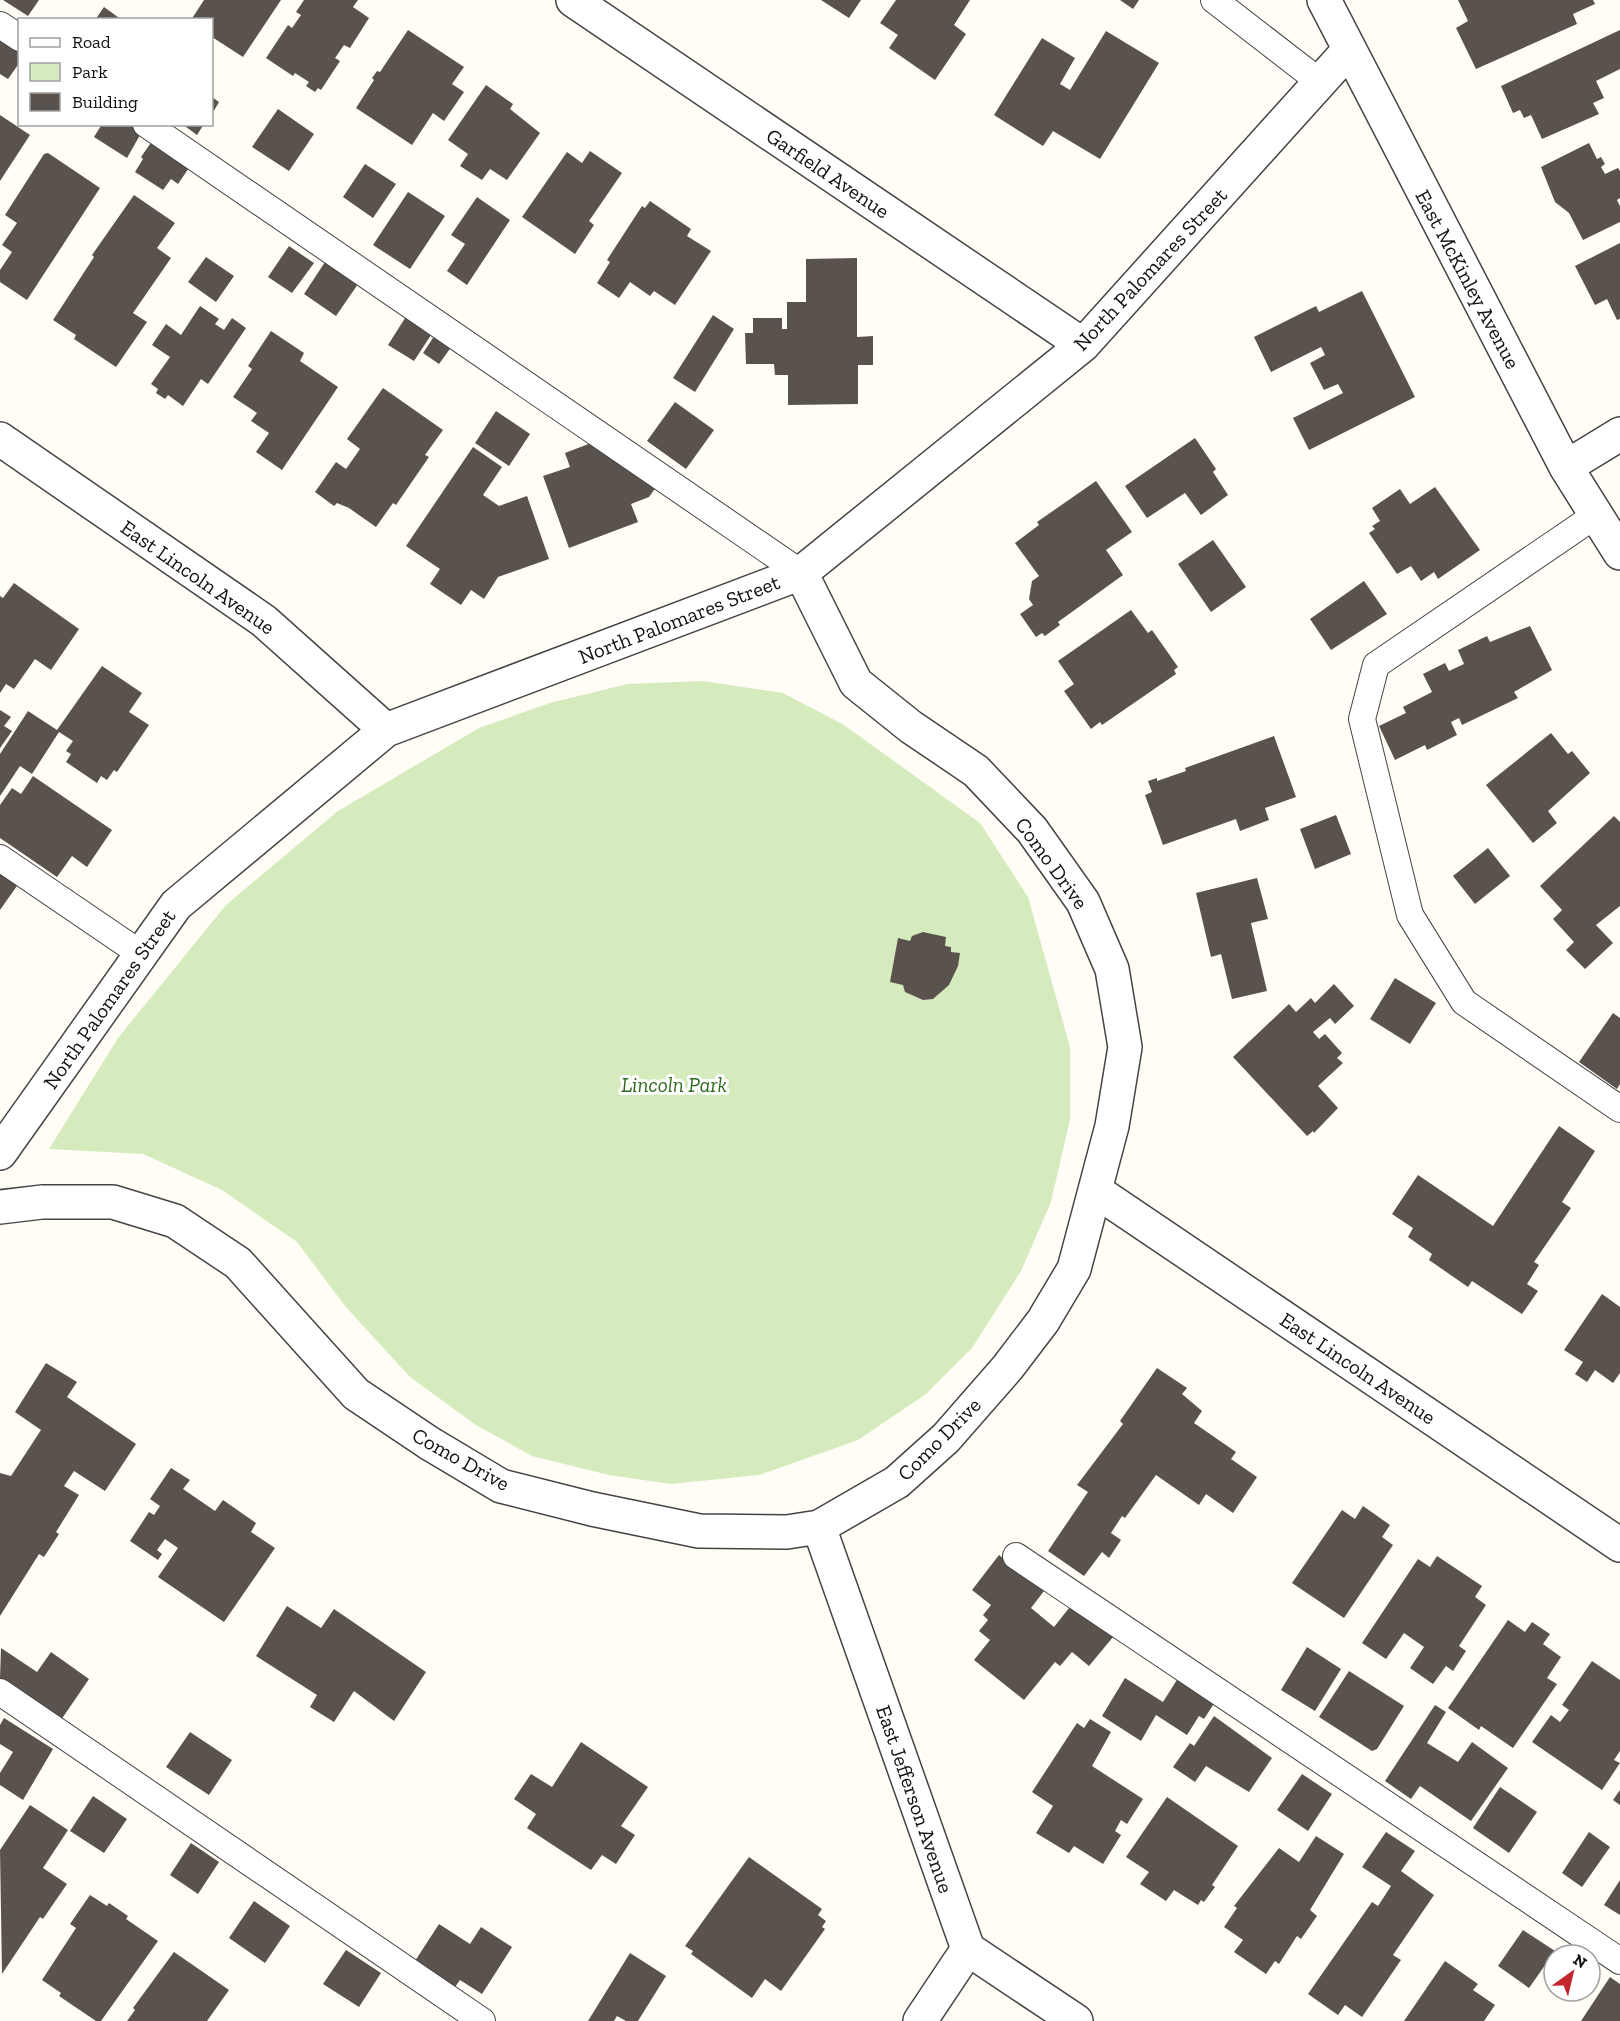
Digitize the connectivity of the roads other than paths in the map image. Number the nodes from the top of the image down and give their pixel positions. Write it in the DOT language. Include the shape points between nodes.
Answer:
graph roads {
  1 [pos="573,0"];
  2 [pos="1214,0"];
  3 [pos="1324,0"];
  4 [pos="0,25"];
  5 [pos="18,37"];
  6 [pos="1349,50"];
  7 [pos="1320,82"];
  8 [pos="149,126"];
  9 [pos="1083,345"];
  10 [pos="1620,434"];
  11 [pos="0,439"];
  12 [pos="1566,467"];
  13 [pos="1596,514"];
  14 [pos="1620,553"];
  15 [pos="801,573"];
  16 [pos="386,730"];
  17 [pos="0,858"];
  18 [pos="141,954"];
  19 [pos="1620,1109"];
  20 [pos="0,1152"];
  21 [pos="1096,1191"];
  22 [pos="0,1207"];
  23 [pos="819,1527"];
  24 [pos="1620,1545"];
  25 [pos="1016,1556"];
  26 [pos="0,1692"];
  27 [pos="968,1948"];
  28 [pos="1620,1961"];
  29 [pos="482,2021"];
  30 [pos="920,2021"];
  31 [pos="1076,2021"];
  1 -- 9 [label="street, Garfield Avenue"];
  2 -- 7 [label="lane"];
  3 -- 6 [label="street, East McKinley Avenue"];
  4 -- 5 [label="lane"];
  6 -- 7 [label="street, North Palomares Street"];
  6 -- 12 [label="street, East McKinley Avenue"];
  7 -- 9 [label="street, North Palomares Street"];
  8 -- 15 [label="lane"];
  9 -- 15 [label="street, North Palomares Street"];
  10 -- 12 [label="street"];
  11 -- 16 [label="street, East Lincoln Avenue" via="264,621"];
  12 -- 13 [label="street, East McKinley Avenue"];
  13 -- 14 [label="street, East McKinley Avenue"];
  13 -- 19 [label="lane" via="1376,664 1362,719 1410,915 1464,1002"];
  15 -- 16 [label="street, North Palomares Street"];
  15 -- 21 [label="street, Como Drive" via="856,683 976,771 1032,830 1083,902 1112,969 1125,1047"];
  16 -- 18 [label="street, North Palomares Street" via="176,905"];
  17 -- 18 [label="lane"];
  18 -- 20 [label="street, North Palomares Street"];
  21 -- 23 [label="street, Como Drive" via="1074,1269 1043,1321 1008,1367 946,1438 897,1482"];
  21 -- 24 [label="street, East Lincoln Avenue"];
  22 -- 23 [label="street, Como Drive" via="42,1202 113,1202 175,1221 238,1263 356,1394 501,1486 699,1532 787,1532"];
  23 -- 27 [label="street, East Jefferson Avenue"];
  25 -- 28 [label="lane"];
  26 -- 29 [label="lane"];
  27 -- 30 [label="street"];
  27 -- 31 [label="street"];
}
